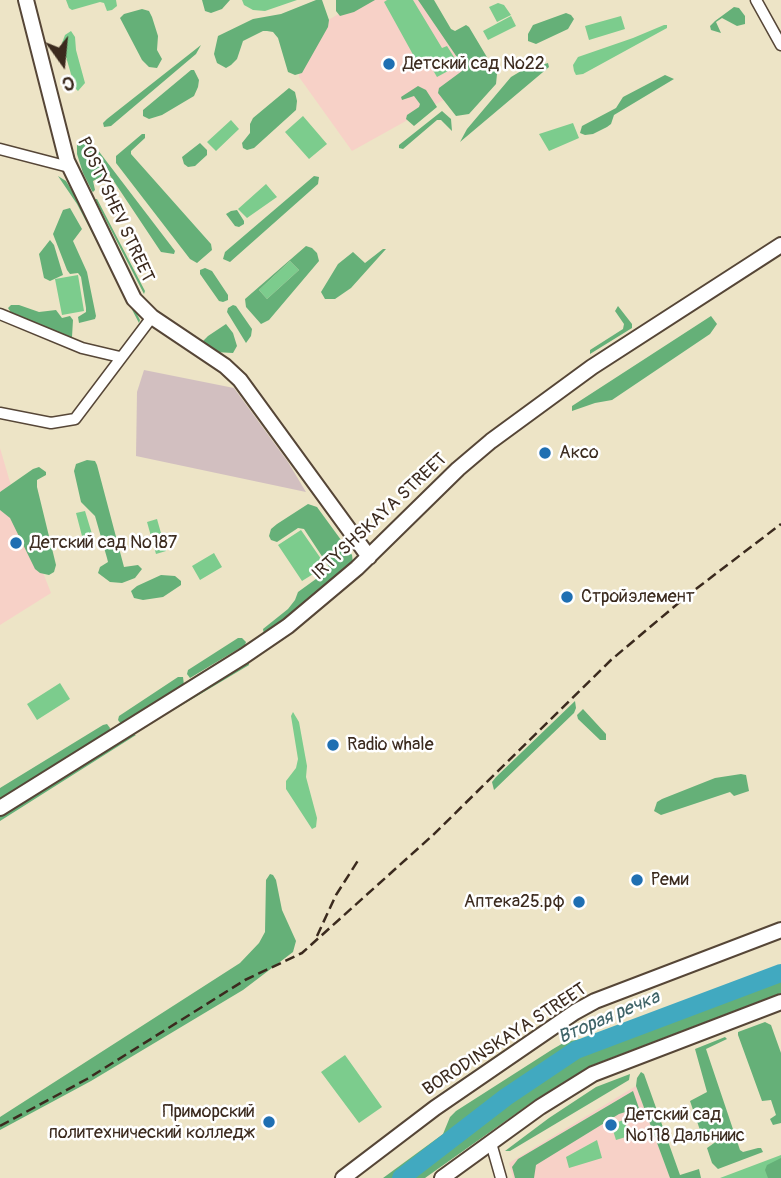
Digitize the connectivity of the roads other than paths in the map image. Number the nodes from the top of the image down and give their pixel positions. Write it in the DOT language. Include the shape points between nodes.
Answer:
graph roads {
  1 [pos="26,0"];
  2 [pos="756,0"];
  3 [pos="781,45"];
  4 [pos="0,149"];
  5 [pos="69,167"];
  6 [pos="781,245"];
  7 [pos="0,314"];
  8 [pos="152,317"];
  9 [pos="120,357"];
  10 [pos="0,413"];
  11 [pos="369,556"];
  12 [pos="0,808"];
  13 [pos="781,930"];
  14 [pos="781,1002"];
  15 [pos="491,1143"];
  16 [pos="343,1178"];
  17 [pos="442,1178"];
  18 [pos="501,1178"];
  1 -- 5 [label="main road, POSTYSHEV STREET"];
  2 -- 3 [label="street"];
  4 -- 5 [label="street"];
  5 -- 8 [label="main road, POSTYSHEV STREET" via="134,299"];
  6 -- 11 [label="main road, IRTYSHSKAYA STREET" via="524,416 458,469"];
  7 -- 9 [label="street" via="82,348"];
  8 -- 9 [label="street"];
  8 -- 11 [label="main road, POSTYSHEV STREET" via="240,380"];
  9 -- 10 [label="street" via="75,419 51,423"];
  11 -- 12 [label="main road, IRTYSHSKAYA STREET" via="307,611 256,648"];
  13 -- 16 [label="main road, BORODINSKAYA STREET" via="575,1012"];
  14 -- 15 [label="main road" via="593,1074"];
  15 -- 17 [label="main road"];
  15 -- 18 [label="street"];
}
